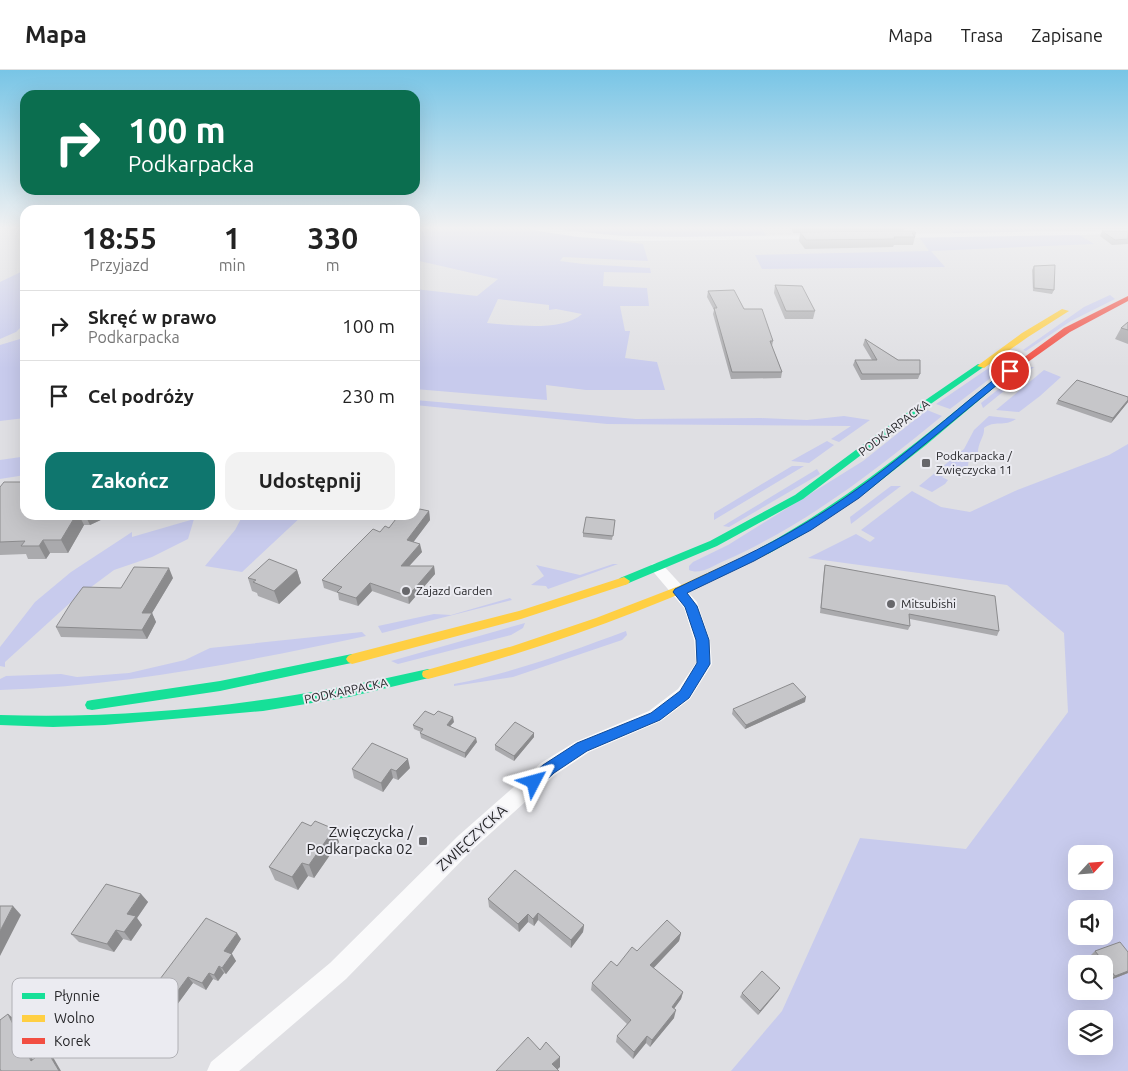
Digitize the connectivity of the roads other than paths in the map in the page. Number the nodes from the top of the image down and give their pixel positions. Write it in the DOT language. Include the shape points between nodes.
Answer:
graph roads {
  1 [pos="1128,289"];
  2 [pos="1128,298"];
  3 [pos="1073,307"];
  4 [pos="1022,336"];
  5 [pos="1027,358"];
  6 [pos="657,568"];
  7 [pos="679,592"];
  8 [pos="85,705"];
  9 [pos="28,710"];
  10 [pos="0,712"];
  11 [pos="0,720"];
  12 [pos="220,1071"];
  1 -- 2 [label="highway" via="1117,295"];
  2 -- 5 [label="highway, PODKARPACKA" via="1067,330"];
  3 -- 4 [label="highway, PODKARPACKA"];
  4 -- 5 [label="highway" via="1028,343 1012,355"];
  4 -- 6 [label="highway, PODKARPACKA" via="874,440 844,467 801,496 709,545"];
  5 -- 7 [label="highway, PODKARPACKA" via="855,496 808,527"];
  6 -- 7 [label="street"];
  6 -- 8 [label="highway, PODKARPACKA" via="534,612 423,642 234,684"];
  7 -- 11 [label="highway, PODKARPACKA" via="543,642 464,665 293,702 145,719"];
  7 -- 12 [label="street, ZWIĘCZYCKA" via="691,606 702,640 704,664 684,694 656,716 582,747 548,769 465,843 338,971"];
  9 -- 10 [label="highway"];
}
